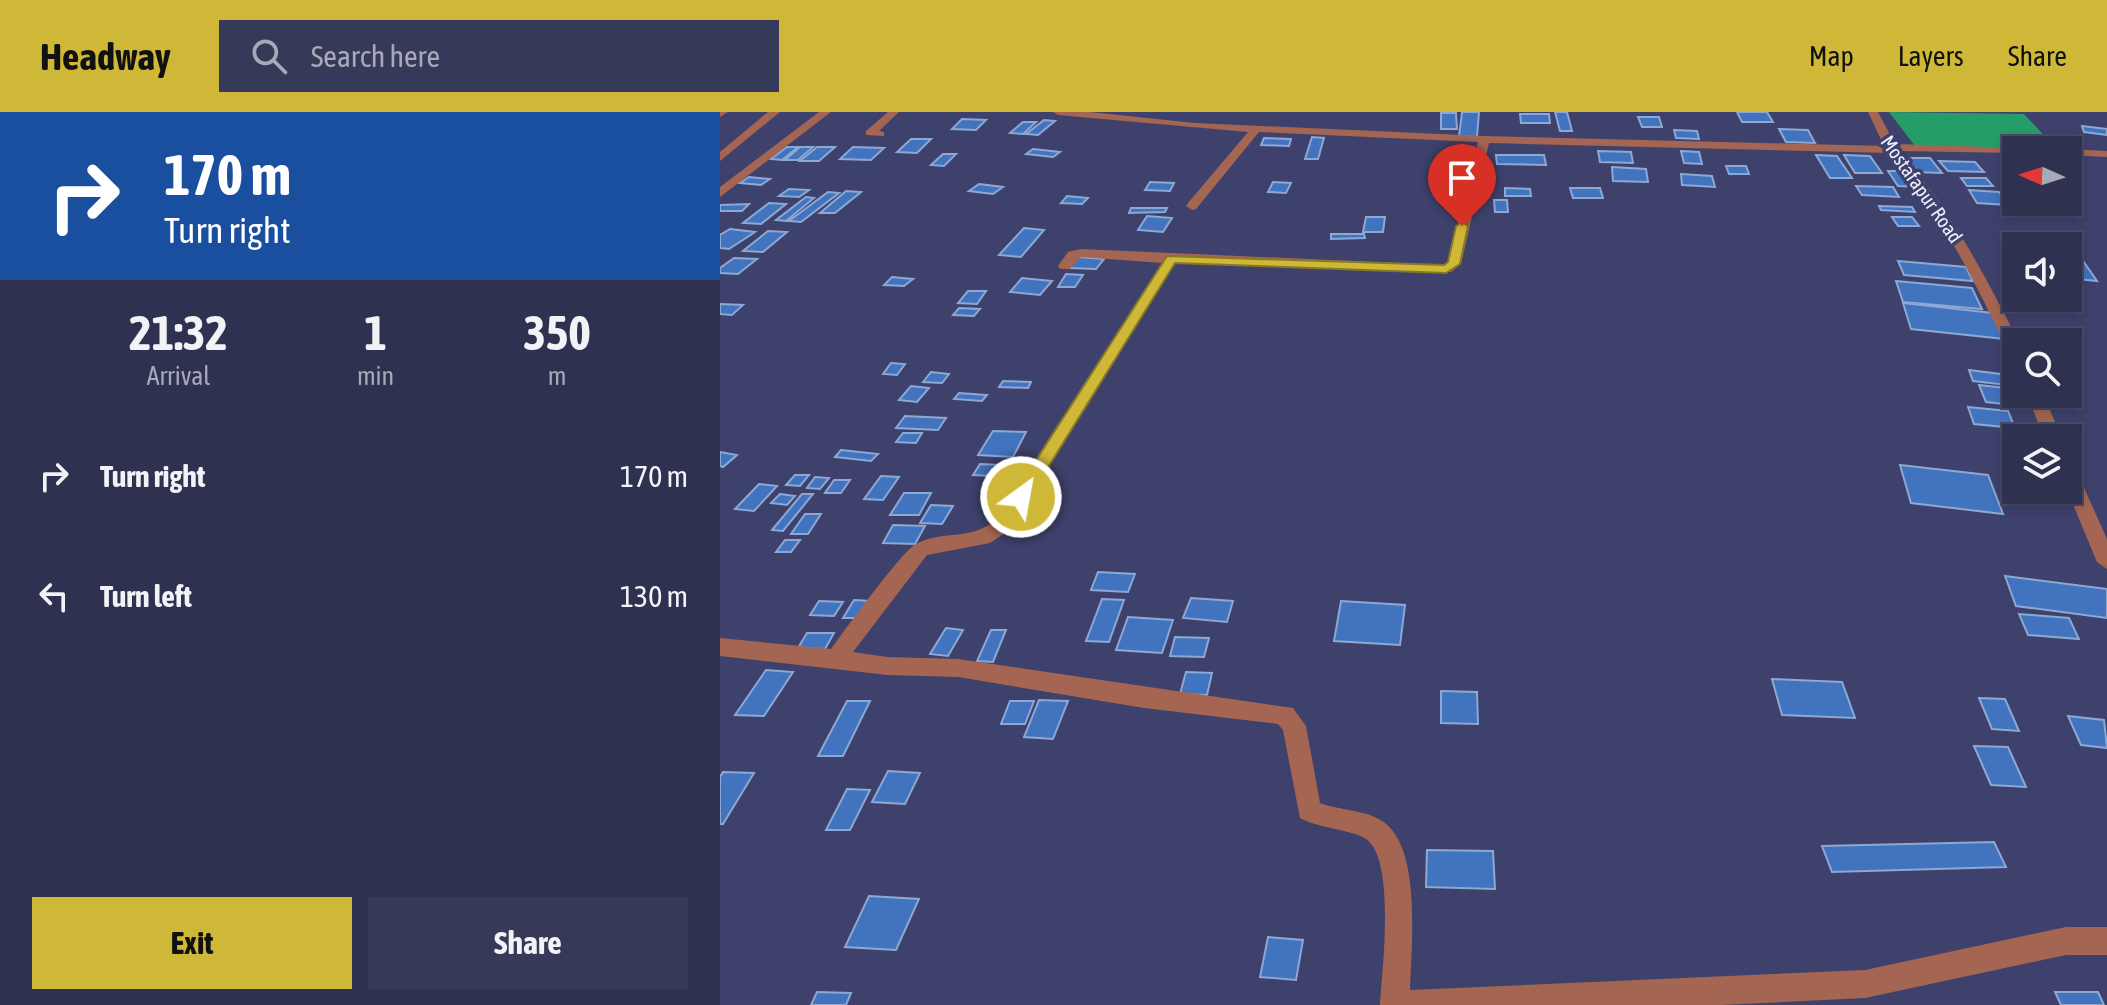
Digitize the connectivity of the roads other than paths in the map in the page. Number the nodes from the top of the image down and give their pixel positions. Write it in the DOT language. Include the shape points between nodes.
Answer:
graph roads {
  1 [pos="775,112"];
  2 [pos="826,112"];
  3 [pos="894,112"];
  4 [pos="1058,112"];
  5 [pos="1873,112"];
  6 [pos="1257,128"];
  7 [pos="880,134"];
  8 [pos="1484,139"];
  9 [pos="1891,149"];
  10 [pos="2002,150"];
  11 [pos="2082,153"];
  12 [pos="2107,154"];
  13 [pos="720,158"];
  14 [pos="720,193"];
  15 [pos="1192,206"];
  16 [pos="1171,259"];
  17 [pos="1065,266"];
  18 [pos="2004,328"];
  19 [pos="2082,504"];
  20 [pos="2107,562"];
  21 [pos="720,647"];
  22 [pos="836,658"];
  23 [pos="2107,941"];
  24 [pos="1397,1005"];
  1 -- 13 [label="street"];
  2 -- 14 [label="street"];
  3 -- 7 [label="street" via="870,133"];
  4 -- 6 [label="street"];
  5 -- 9 [label="street, Mostafapur Road"];
  6 -- 8 [label="street"];
  6 -- 15 [label="street"];
  8 -- 9 [label="street"];
  8 -- 16 [label="street" via="1454,264 1446,269"];
  9 -- 10 [label="street"];
  9 -- 18 [label="street, Mostafapur Road" via="1929,192"];
  11 -- 12 [label="street"];
  16 -- 17 [label="street" via="1081,253"];
  16 -- 22 [label="street" via="1004,524 976,543 920,550"];
  19 -- 20 [label="street"];
  21 -- 22 [label="street"];
  22 -- 24 [label="street" via="958,668 1285,715 1294,726 1309,810 1375,830 1390,846 1396,869"];
  23 -- 24 [label="street" via="2066,941 1865,984"];
}
